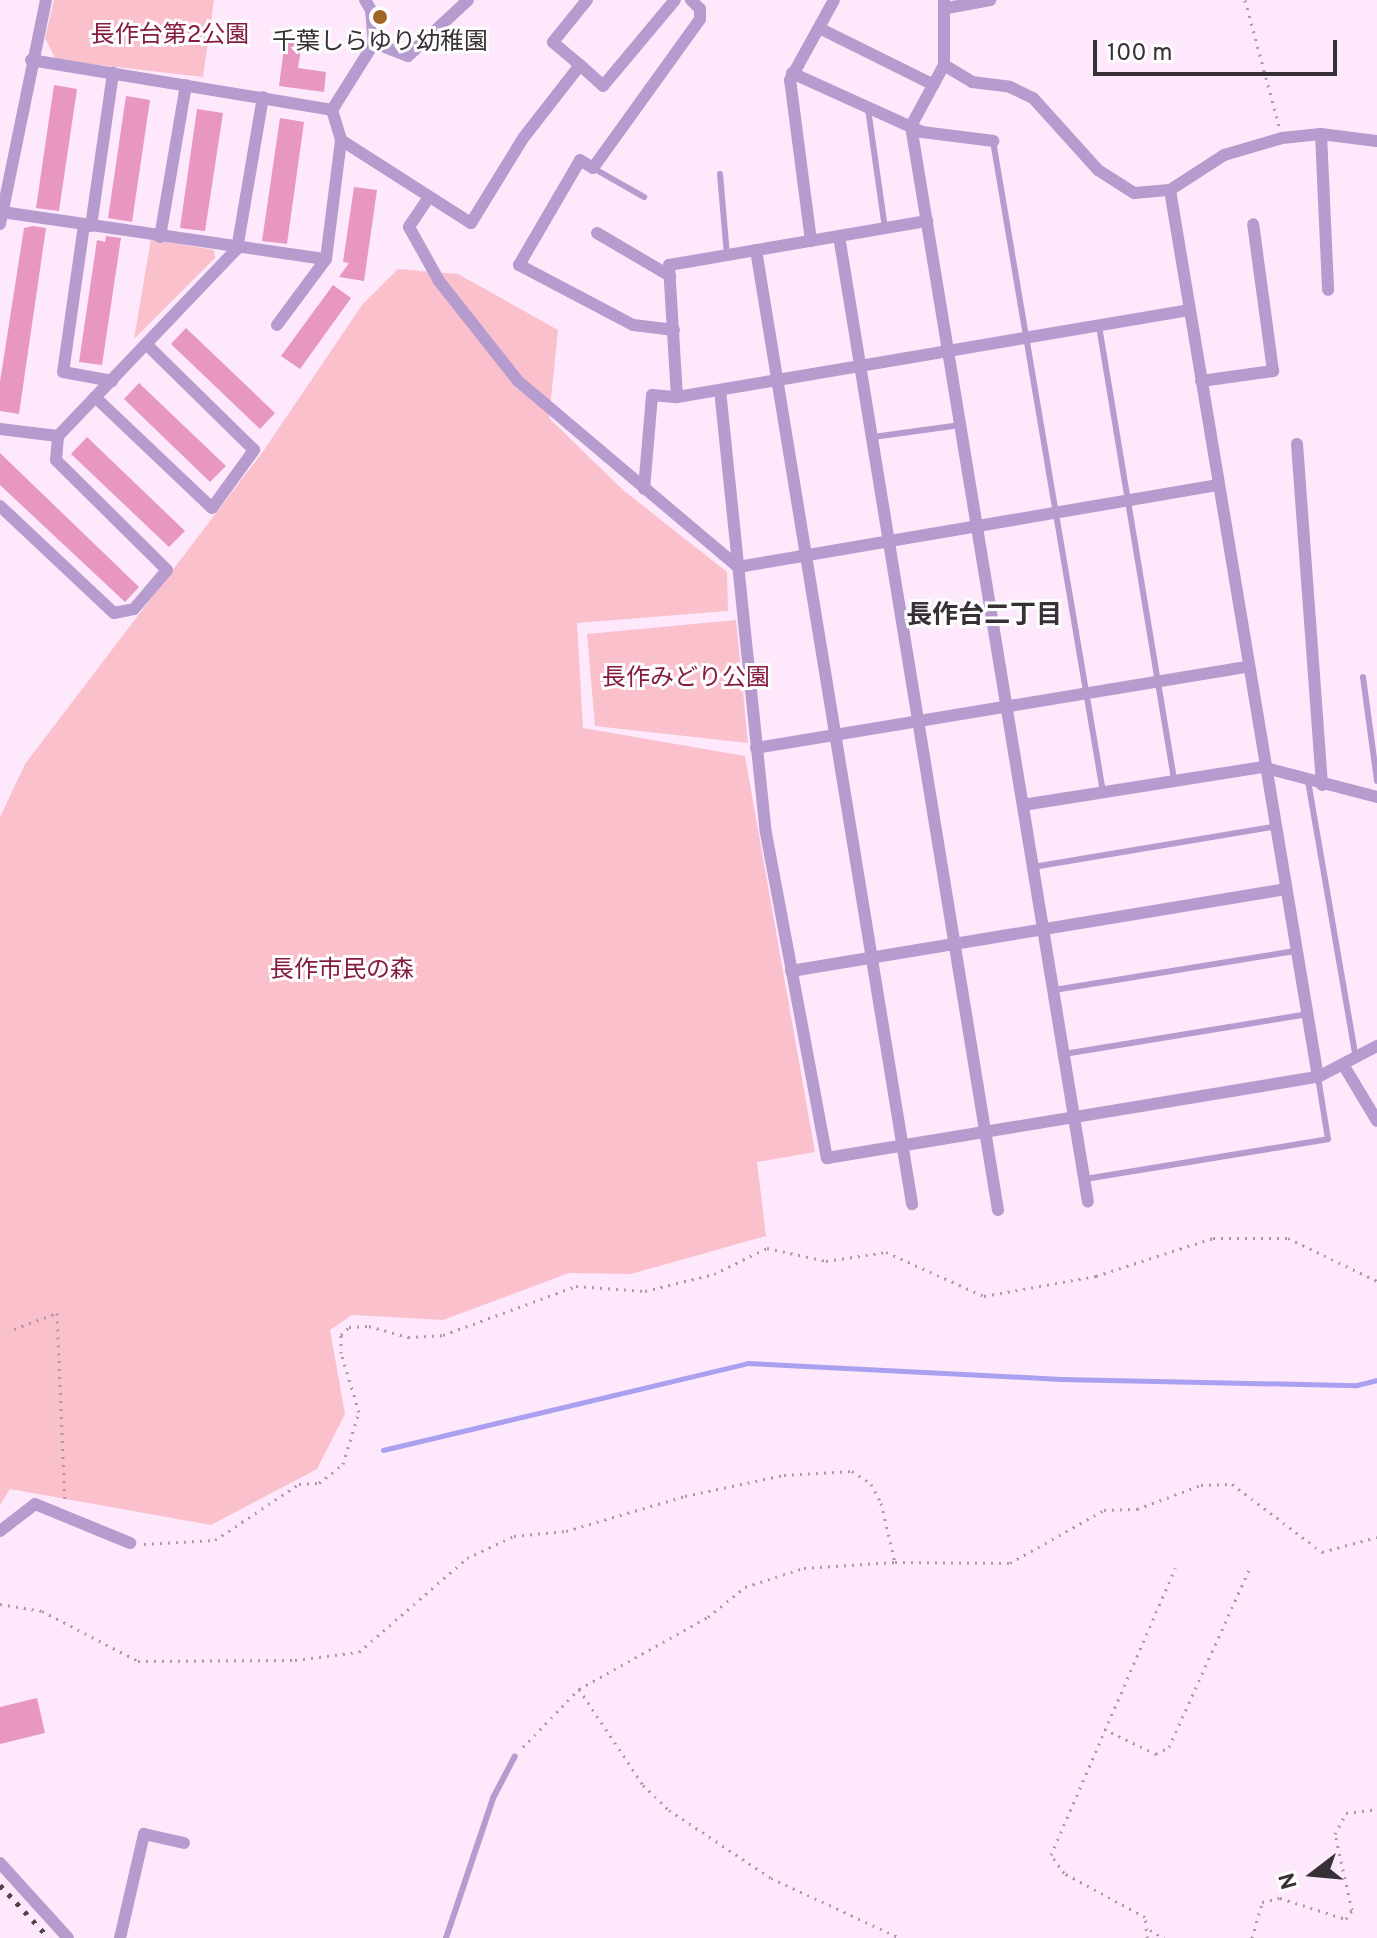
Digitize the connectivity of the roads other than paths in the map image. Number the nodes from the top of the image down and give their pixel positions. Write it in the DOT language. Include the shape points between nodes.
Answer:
graph roads {
  1 [pos="46,0"];
  2 [pos="365,0"];
  3 [pos="468,0"];
  4 [pos="587,0"];
  5 [pos="675,0"];
  6 [pos="690,0"];
  7 [pos="834,0"];
  8 [pos="990,0"];
  9 [pos="945,4"];
  10 [pos="819,28"];
  11 [pos="374,43"];
  12 [pos="31,60"];
  13 [pos="580,65"];
  14 [pos="944,65"];
  15 [pos="113,73"];
  16 [pos="792,73"];
  17 [pos="186,85"];
  18 [pos="934,85"];
  19 [pos="263,97"];
  20 [pos="868,106"];
  21 [pos="332,110"];
  22 [pos="911,126"];
  23 [pos="1321,134"];
  24 [pos="341,140"];
  25 [pos="993,141"];
  26 [pos="1377,141"];
  27 [pos="593,168"];
  28 [pos="720,174"];
  29 [pos="1170,190"];
  30 [pos="429,197"];
  31 [pos="644,197"];
  32 [pos="1,218"];
  33 [pos="927,221"];
  34 [pos="1253,224"];
  35 [pos="88,225"];
  36 [pos="885,228"];
  37 [pos="597,233"];
  38 [pos="839,236"];
  39 [pos="160,237"];
  40 [pos="811,241"];
  41 [pos="237,249"];
  42 [pos="756,250"];
  43 [pos="727,255"];
  44 [pos="326,259"];
  45 [pos="670,276"];
  46 [pos="1328,290"];
  47 [pos="1189,310"];
  48 [pos="1098,324"];
  49 [pos="277,325"];
  50 [pos="674,330"];
  51 [pos="1026,337"];
  52 [pos="146,344"];
  53 [pos="948,350"];
  54 [pos="860,366"];
  55 [pos="777,380"];
  56 [pos="112,381"];
  57 [pos="1201,381"];
  58 [pos="720,390"];
  59 [pos="95,397"];
  60 [pos="677,397"];
  61 [pos="960,425"];
  62 [pos="0,429"];
  63 [pos="58,436"];
  64 [pos="872,438"];
  65 [pos="1297,444"];
  66 [pos="1217,485"];
  67 [pos="644,489"];
  68 [pos="1127,500"];
  69 [pos="0,506"];
  70 [pos="1055,513"];
  71 [pos="977,526"];
  72 [pos="889,541"];
  73 [pos="806,556"];
  74 [pos="738,567"];
  75 [pos="1246,667"];
  76 [pos="1363,677"];
  77 [pos="1157,682"];
  78 [pos="1086,694"];
  79 [pos="1007,706"];
  80 [pos="918,721"];
  81 [pos="835,735"];
  82 [pos="756,748"];
  83 [pos="1262,767"];
  84 [pos="1174,781"];
  85 [pos="1308,781"];
  86 [pos="1377,781"];
  87 [pos="1322,785"];
  88 [pos="1103,792"];
  89 [pos="1377,797"];
  90 [pos="1023,805"];
  91 [pos="1273,827"];
  92 [pos="1033,867"];
  93 [pos="1284,889"];
  94 [pos="1043,929"];
  95 [pos="955,944"];
  96 [pos="1295,951"];
  97 [pos="872,958"];
  98 [pos="791,971"];
  99 [pos="1053,990"];
  100 [pos="1307,1014"];
  101 [pos="1377,1046"];
  102 [pos="1064,1054"];
  103 [pos="1356,1058"];
  104 [pos="1344,1066"];
  105 [pos="1318,1077"];
  106 [pos="1074,1117"];
  107 [pos="1377,1121"];
  108 [pos="986,1132"];
  109 [pos="903,1146"];
  110 [pos="1085,1179"];
  111 [pos="1088,1202"];
  112 [pos="912,1204"];
  113 [pos="998,1210"];
  114 [pos="0,1531"];
  115 [pos="130,1543"];
  116 [pos="515,1756"];
  117 [pos="184,1843"];
  118 [pos="0,1863"];
  119 [pos="68,1938"];
  120 [pos="120,1938"];
  121 [pos="446,1938"];
  1 -- 12 [label="street"];
  2 -- 11 [label="street"];
  3 -- 11 [label="street" via="408,56"];
  4 -- 13 [label="street" via="553,42"];
  5 -- 13 [label="street" via="603,86"];
  6 -- 27 [label="street" via="700,9 700,19"];
  7 -- 10 [label="street"];
  8 -- 9 [label="street"];
  9 -- 14 [label="street"];
  10 -- 16 [label="street"];
  10 -- 18 [label="street"];
  11 -- 21 [label="street"];
  12 -- 15 [label="street"];
  12 -- 32 [label="street"];
  13 -- 30 [label="street" via="524,137 471,223"];
  14 -- 18 [label="street"];
  14 -- 29 [label="street" via="972,82 1010,87 1033,98 1118,185 1134,193"];
  15 -- 17 [label="street"];
  15 -- 35 [label="street"];
  16 -- 20 [label="street"];
  16 -- 40 [label="street"];
  17 -- 19 [label="street"];
  17 -- 39 [label="street"];
  18 -- 22 [label="street"];
  19 -- 21 [label="street"];
  19 -- 41 [label="street"];
  20 -- 22 [label="street"];
  20 -- 36 [label="lane"];
  21 -- 24 [label="street"];
  22 -- 25 [label="street"];
  22 -- 33 [label="street"];
  23 -- 26 [label="street"];
  23 -- 29 [label="street" via="1282,138 1224,155"];
  23 -- 46 [label="street"];
  24 -- 30 [label="street"];
  24 -- 44 [label="street"];
  25 -- 51 [label="lane"];
  27 -- 31 [label="lane"];
  27 -- 50 [label="street" via="580,160 519,265 633,325"];
  28 -- 43 [label="lane"];
  29 -- 47 [label="street"];
  30 -- 67 [label="street" via="409,227 439,281 518,381"];
  32 -- 35 [label="street"];
  33 -- 36 [label="street"];
  33 -- 53 [label="street"];
  34 -- 57 [label="street" via="1273,371"];
  35 -- 39 [label="street"];
  35 -- 56 [label="street" via="63,372"];
  36 -- 38 [label="street"];
  37 -- 45 [label="street"];
  38 -- 40 [label="street"];
  38 -- 54 [label="street"];
  39 -- 41 [label="street"];
  40 -- 42 [label="street"];
  41 -- 44 [label="street"];
  41 -- 52 [label="street"];
  42 -- 43 [label="street"];
  42 -- 55 [label="street"];
  43 -- 45 [label="street" via="669,265"];
  44 -- 49 [label="street"];
  45 -- 50 [label="street"];
  47 -- 48 [label="street"];
  47 -- 57 [label="street"];
  48 -- 51 [label="street"];
  48 -- 68 [label="lane"];
  50 -- 60 [label="street"];
  51 -- 53 [label="street"];
  51 -- 70 [label="lane"];
  52 -- 56 [label="street"];
  52 -- 59 [label="street" via="254,450 212,508"];
  53 -- 54 [label="street"];
  53 -- 61 [label="street"];
  54 -- 55 [label="street"];
  54 -- 64 [label="street"];
  55 -- 58 [label="street"];
  55 -- 73 [label="street"];
  56 -- 59 [label="street"];
  57 -- 66 [label="street"];
  58 -- 60 [label="street"];
  58 -- 74 [label="street"];
  59 -- 63 [label="street"];
  60 -- 67 [label="street" via="652,395"];
  61 -- 64 [label="lane"];
  61 -- 71 [label="street"];
  62 -- 63 [label="street"];
  63 -- 69 [label="street" via="56,460 167,570 134,609 114,613"];
  64 -- 72 [label="street"];
  65 -- 87 [label="street"];
  66 -- 68 [label="street"];
  66 -- 75 [label="street"];
  67 -- 74 [label="street"];
  68 -- 70 [label="street"];
  68 -- 77 [label="lane"];
  70 -- 71 [label="street"];
  70 -- 78 [label="lane"];
  71 -- 72 [label="street"];
  71 -- 79 [label="street"];
  72 -- 73 [label="street"];
  72 -- 80 [label="street"];
  73 -- 74 [label="street"];
  73 -- 81 [label="street"];
  74 -- 82 [label="street"];
  75 -- 77 [label="street"];
  75 -- 83 [label="street"];
  76 -- 86 [label="lane"];
  77 -- 78 [label="street"];
  77 -- 84 [label="lane"];
  78 -- 79 [label="street"];
  78 -- 88 [label="lane"];
  79 -- 80 [label="street"];
  79 -- 90 [label="street"];
  80 -- 81 [label="street"];
  80 -- 95 [label="street"];
  81 -- 82 [label="street"];
  81 -- 97 [label="street"];
  82 -- 98 [label="street"];
  83 -- 84 [label="street"];
  83 -- 85 [label="street"];
  83 -- 91 [label="street"];
  84 -- 88 [label="street"];
  85 -- 87 [label="street"];
  85 -- 103 [label="lane"];
  87 -- 89 [label="street"];
  88 -- 90 [label="street"];
  90 -- 92 [label="street"];
  91 -- 92 [label="lane"];
  91 -- 93 [label="street"];
  92 -- 94 [label="street"];
  93 -- 94 [label="street"];
  93 -- 96 [label="street"];
  94 -- 95 [label="street"];
  94 -- 99 [label="street"];
  95 -- 97 [label="street"];
  95 -- 108 [label="street"];
  96 -- 99 [label="lane"];
  96 -- 100 [label="street"];
  97 -- 98 [label="street"];
  97 -- 109 [label="street"];
  98 -- 109 [label="street" via="827,1158"];
  99 -- 102 [label="street"];
  100 -- 102 [label="lane"];
  100 -- 105 [label="street"];
  101 -- 103 [label="street"];
  102 -- 106 [label="street"];
  103 -- 104 [label="street"];
  104 -- 105 [label="street"];
  104 -- 107 [label="street"];
  105 -- 106 [label="street"];
  105 -- 110 [label="lane" via="1328,1139"];
  106 -- 108 [label="street"];
  106 -- 110 [label="street"];
  108 -- 109 [label="street"];
  108 -- 113 [label="street"];
  109 -- 112 [label="street"];
  110 -- 111 [label="street"];
  114 -- 115 [label="street" via="35,1504"];
  116 -- 121 [label="lane" via="493,1798"];
  117 -- 120 [label="street" via="144,1834"];
  118 -- 119 [label="street"];
}
